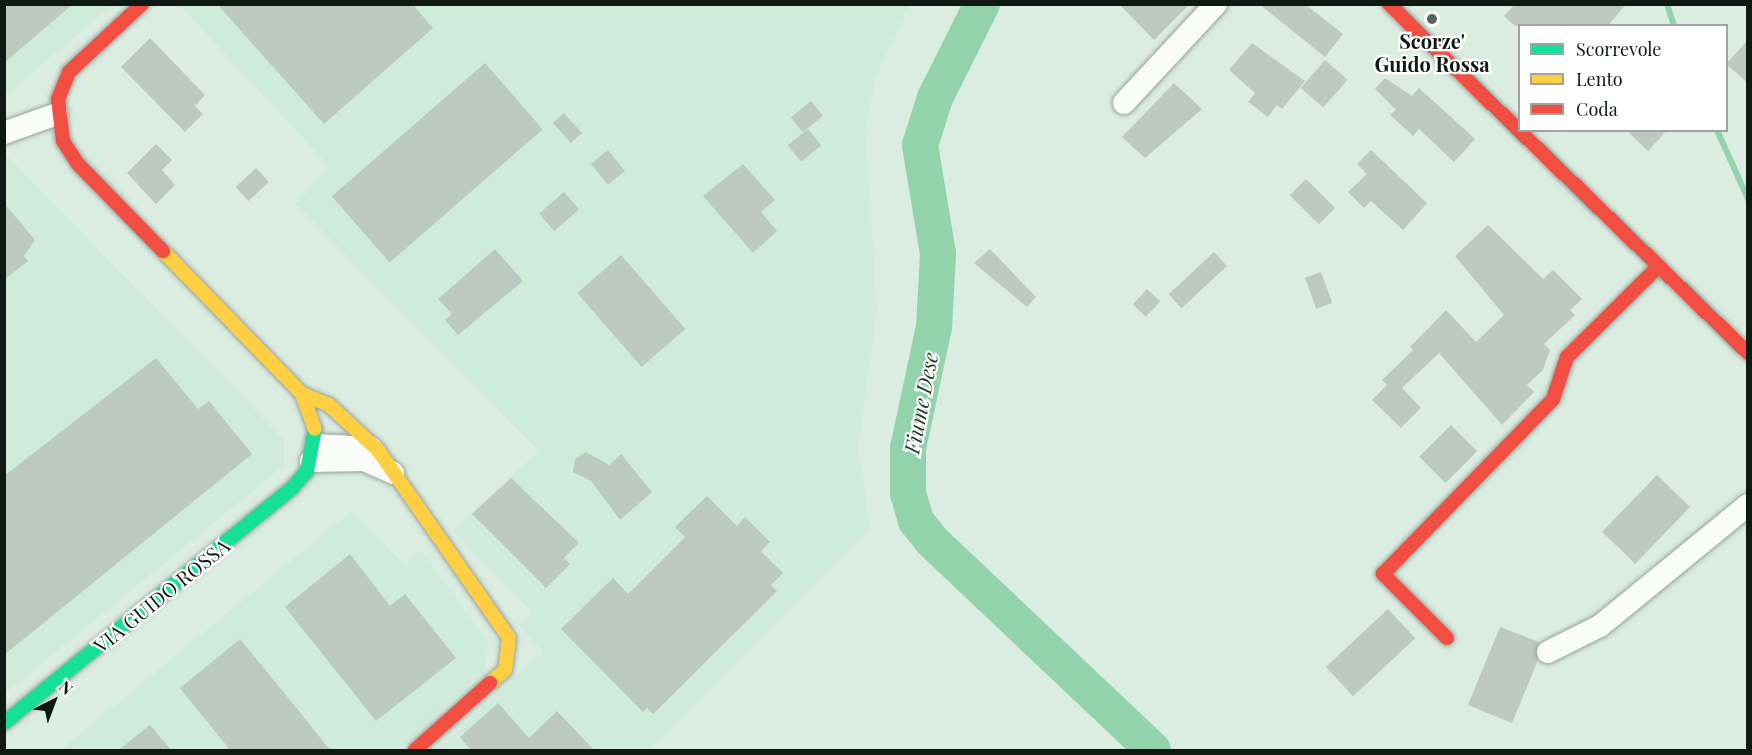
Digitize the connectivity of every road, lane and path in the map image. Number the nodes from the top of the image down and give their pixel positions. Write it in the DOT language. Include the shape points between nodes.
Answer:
graph roads {
  1 [pos="142,4"];
  2 [pos="1216,4"];
  3 [pos="1389,4"];
  4 [pos="1124,103"];
  5 [pos="57,114"];
  6 [pos="1518,129"];
  7 [pos="1521,132"];
  8 [pos="4,133"];
  9 [pos="1659,266"];
  10 [pos="1748,353"];
  11 [pos="302,394"];
  12 [pos="378,450"];
  13 [pos="314,453"];
  14 [pos="393,473"];
  15 [pos="1748,505"];
  16 [pos="1447,638"];
  17 [pos="1548,652"];
  18 [pos="4,723"];
  19 [pos="415,750"];
  1 -- 5 [label="street" via="69,72"];
  2 -- 4 [label="street"];
  3 -- 6 [label="street"];
  5 -- 8 [label="street"];
  5 -- 11 [label="street" via="63,141 78,164"];
  7 -- 9 [label="street"];
  9 -- 10 [label="street"];
  9 -- 16 [label="street" via="1567,357 1554,399 1383,574"];
  11 -- 12 [label="street" via="329,405"];
  11 -- 13 [label="street" via="314,416"];
  12 -- 13 [label="street"];
  12 -- 14 [label="street"];
  13 -- 14 [label="street" via="364,460"];
  13 -- 18 [label="street, VIA GUIDO ROSSA" via="293,487"];
  14 -- 19 [label="street" via="511,647 505,670"];
  15 -- 17 [label="street" via="1599,626"];
}
